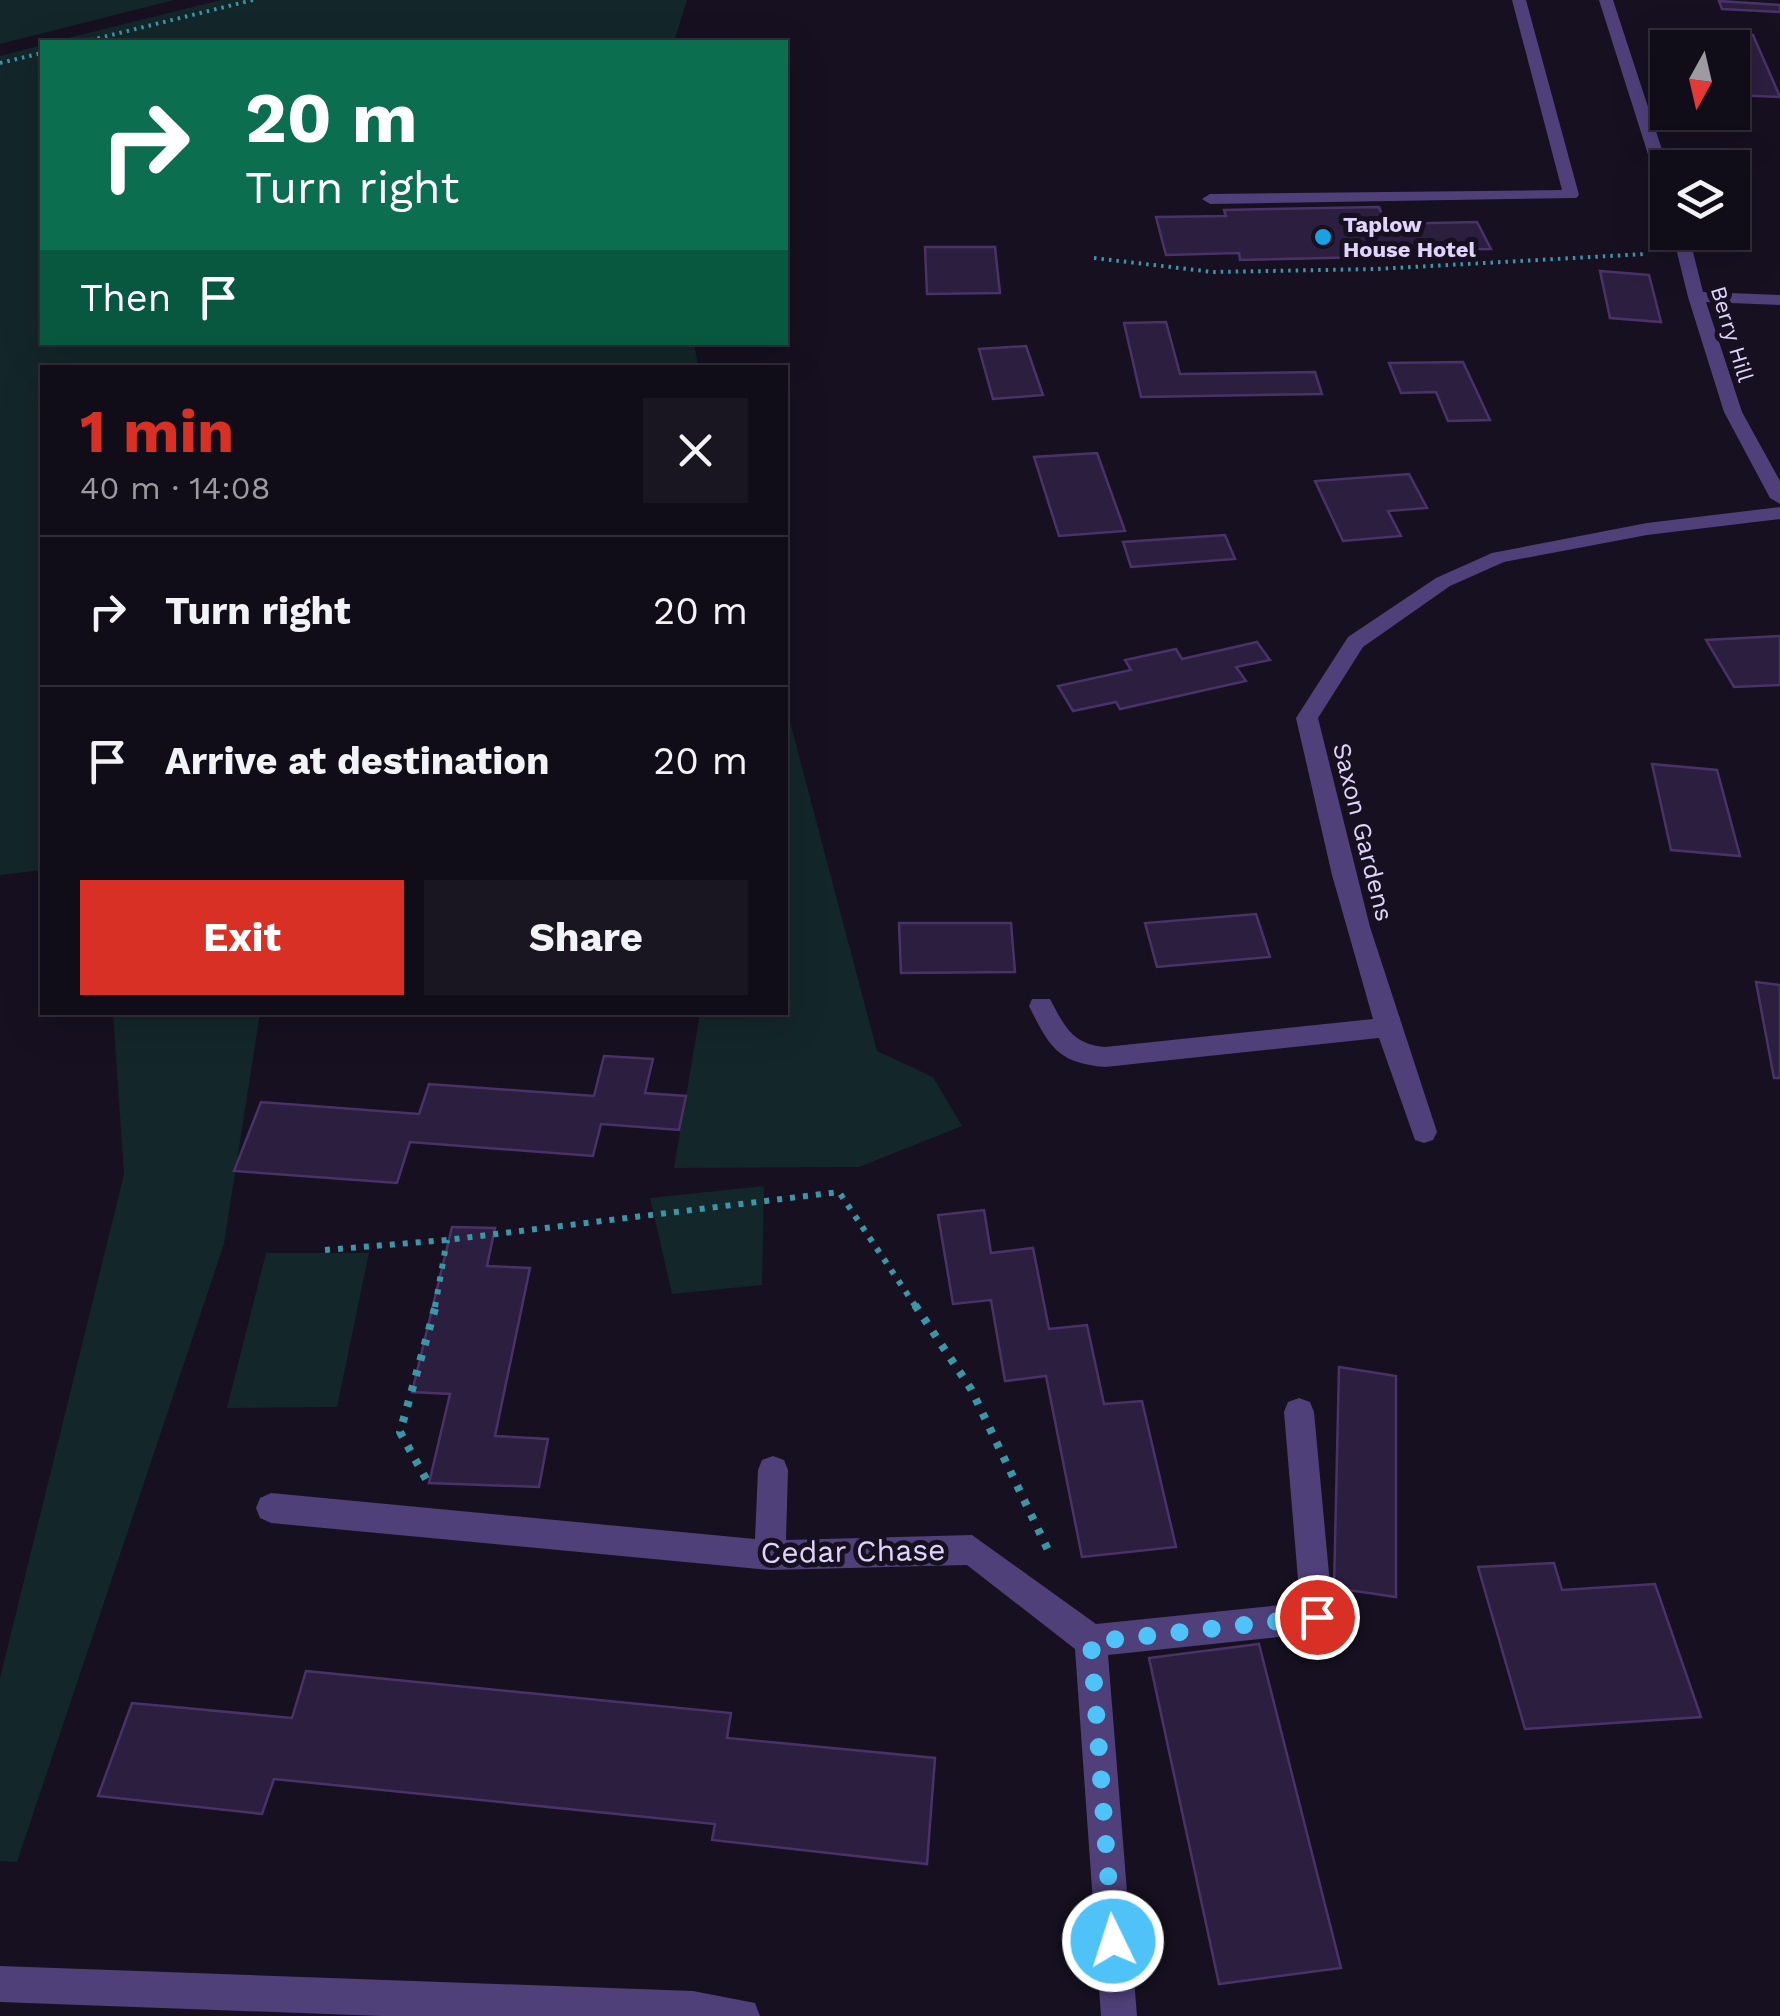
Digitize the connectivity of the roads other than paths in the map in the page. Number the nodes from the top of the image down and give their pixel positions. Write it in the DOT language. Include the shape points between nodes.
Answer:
graph roads {
  1 [pos="1519,0"];
  2 [pos="1606,0"];
  3 [pos="1654,150"];
  4 [pos="1210,199"];
  5 [pos="1685,250"];
  6 [pos="1696,297"];
  7 [pos="1780,300"];
  8 [pos="1780,498"];
  9 [pos="1780,512"];
  10 [pos="1041,1006"];
  11 [pos="1385,1028"];
  12 [pos="1424,1132"];
  13 [pos="1299,1412"];
  14 [pos="773,1470"];
  15 [pos="270,1508"];
  16 [pos="770,1555"];
  17 [pos="1091,1642"];
  18 [pos="0,1984"];
  19 [pos="742,2016"];
  20 [pos="1119,2016"];
  1 -- 4 [label="street" via="1571,195"];
  2 -- 3 [label="street"];
  5 -- 6 [label="street, Berry Hill"];
  6 -- 7 [label="street"];
  6 -- 8 [label="street, Berry Hill" via="1732,412"];
  9 -- 11 [label="street, Saxon Gardens" via="1498,557 1443,582 1354,642 1307,718"];
  10 -- 11 [label="street" via="1062,1046 1078,1056"];
  11 -- 12 [label="street, Saxon Gardens"];
  13 -- 17 [label="street" via="1317,1617"];
  14 -- 16 [label="street"];
  15 -- 16 [label="street, Cedar Chase"];
  16 -- 17 [label="street, Cedar Chase" via="972,1550"];
  17 -- 20 [label="street"];
  18 -- 19 [label="street"];
}
